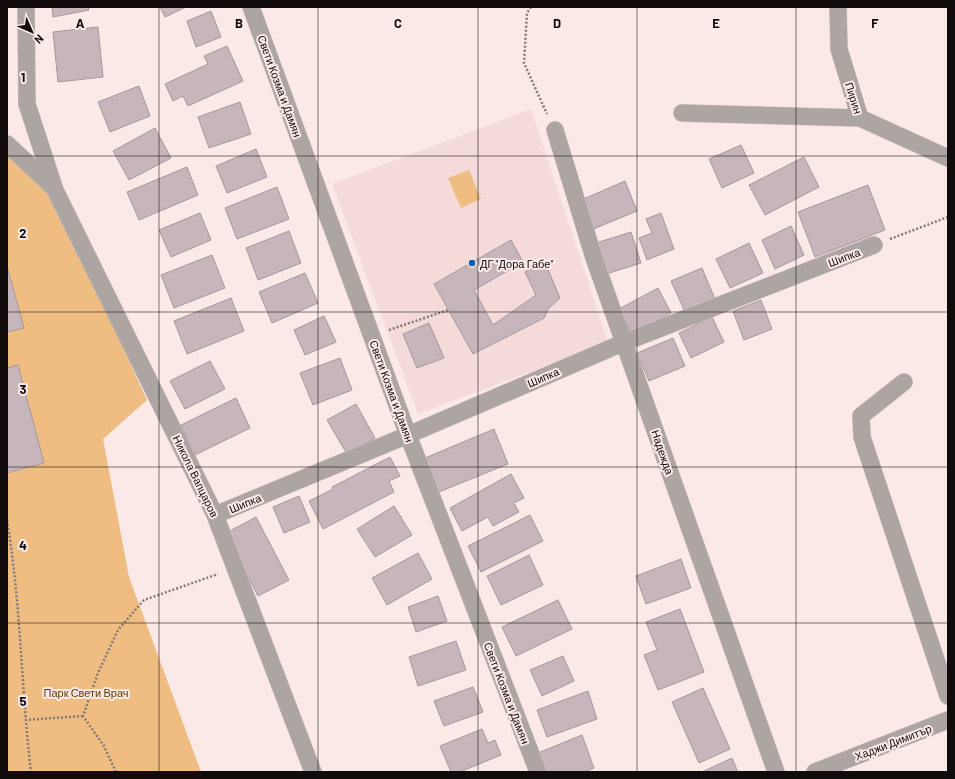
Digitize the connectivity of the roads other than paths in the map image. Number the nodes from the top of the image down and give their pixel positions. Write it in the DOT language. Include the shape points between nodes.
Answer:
graph roads {
  1 [pos="26,7"];
  2 [pos="251,7"];
  3 [pos="838,7"];
  4 [pos="682,114"];
  5 [pos="860,118"];
  6 [pos="554,130"];
  7 [pos="7,144"];
  8 [pos="948,158"];
  9 [pos="55,190"];
  10 [pos="874,245"];
  11 [pos="624,342"];
  12 [pos="904,382"];
  13 [pos="408,436"];
  14 [pos="215,515"];
  15 [pos="948,696"];
  16 [pos="948,720"];
  17 [pos="313,772"];
  18 [pos="538,772"];
  19 [pos="776,772"];
  20 [pos="815,772"];
  1 -- 9 [label="street" via="27,104"];
  2 -- 13 [label="street, Свети Козма и Дамян"];
  3 -- 5 [label="street, Пирин" via="839,50"];
  4 -- 5 [label="street"];
  5 -- 8 [label="street, Пирин"];
  6 -- 11 [label="street, Надежда" via="594,258"];
  7 -- 9 [label="street"];
  9 -- 14 [label="street, Никола Вапцаров"];
  10 -- 11 [label="street, Шипка"];
  11 -- 13 [label="street, Шипка"];
  11 -- 19 [label="street, Надежда"];
  12 -- 15 [label="street" via="861,416 862,437"];
  13 -- 14 [label="street, Шипка"];
  13 -- 18 [label="street, Свети Козма и Дамян"];
  14 -- 17 [label="street, Никола Вапцаров"];
  16 -- 20 [label="street, Хаджи Димитър"];
}
